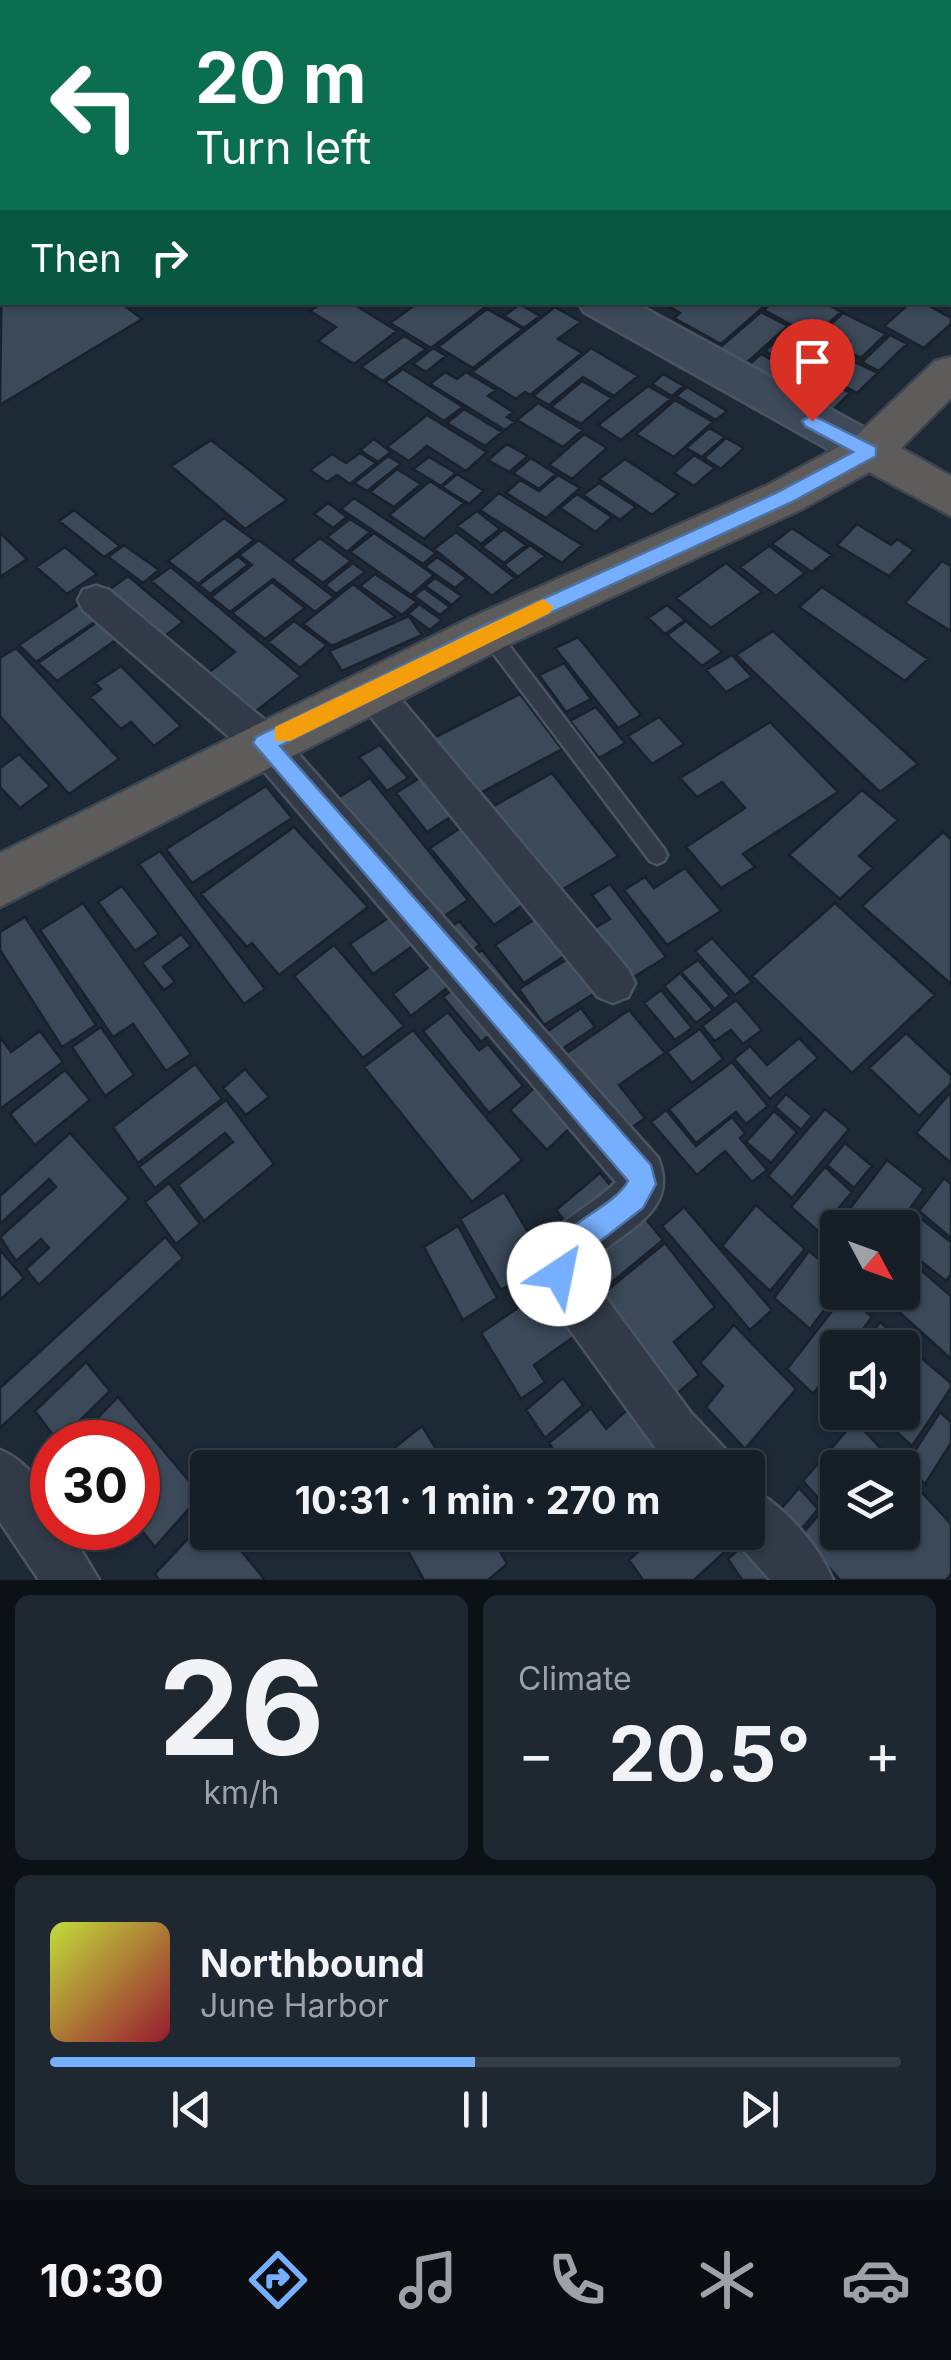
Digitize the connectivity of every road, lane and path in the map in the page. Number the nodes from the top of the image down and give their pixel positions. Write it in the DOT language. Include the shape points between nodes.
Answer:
graph roads {
  1 [pos="616,306"];
  2 [pos="951,372"];
  3 [pos="869,452"];
  4 [pos="951,498"];
  5 [pos="96,600"];
  6 [pos="488,632"];
  7 [pos="372,690"];
  8 [pos="264,743"];
  9 [pos="657,855"];
  10 [pos="0,881"];
  11 [pos="614,983"];
  12 [pos="691,1450"];
  13 [pos="0,1476"];
  14 [pos="765,1534"];
  15 [pos="72,1580"];
  16 [pos="806,1580"];
  1 -- 3 [label="main road"];
  2 -- 3 [label="highway"];
  3 -- 4 [label="highway"];
  3 -- 6 [label="highway"];
  5 -- 8 [label="street"];
  6 -- 7 [label="highway"];
  6 -- 9 [label="lane"];
  7 -- 8 [label="highway"];
  7 -- 11 [label="street"];
  8 -- 10 [label="highway"];
  8 -- 12 [label="street" via="641,1175 634,1198 565,1250 559,1274"];
  13 -- 15 [label="street"];
  14 -- 16 [label="street"];
}
